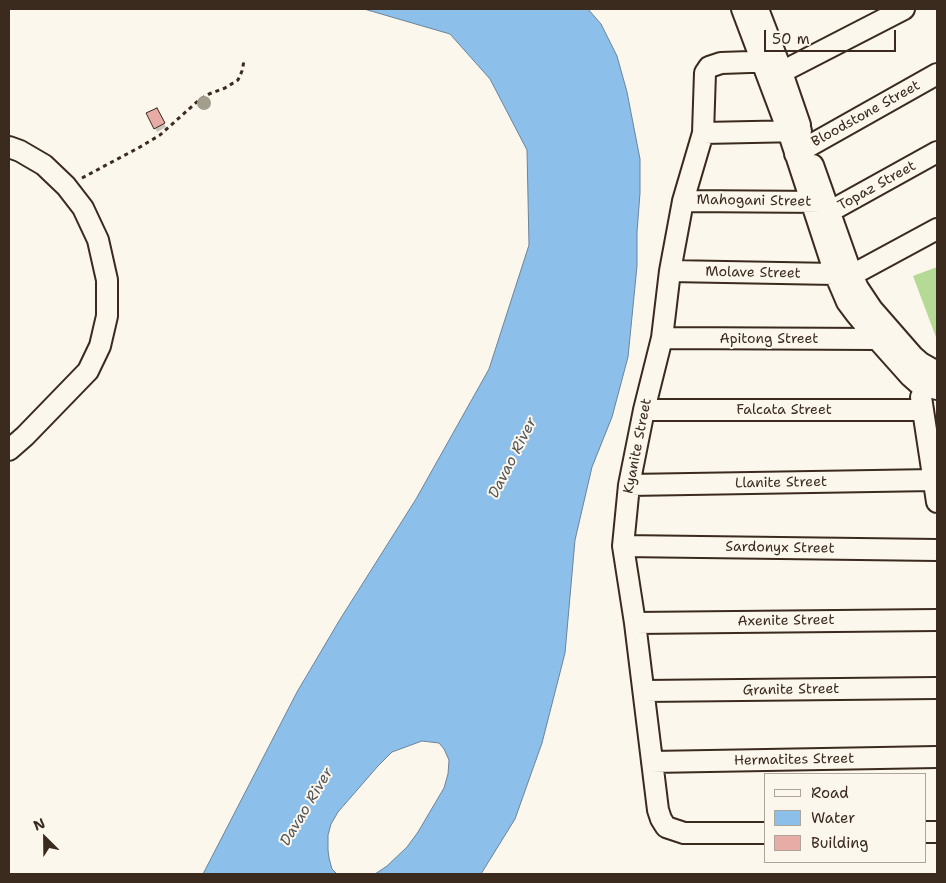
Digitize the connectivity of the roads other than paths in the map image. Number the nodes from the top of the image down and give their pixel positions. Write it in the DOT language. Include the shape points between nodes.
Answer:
graph roads {
  1 [pos="904,9"];
  2 [pos="750,10"];
  3 [pos="773,68"];
  4 [pos="937,74"];
  5 [pos="703,133"];
  6 [pos="798,141"];
  7 [pos="9,148"];
  8 [pos="937,152"];
  9 [pos="683,201"];
  10 [pos="821,209"];
  11 [pos="937,229"];
  12 [pos="670,271"];
  13 [pos="843,275"];
  14 [pos="662,338"];
  15 [pos="877,339"];
  16 [pos="937,372"];
  17 [pos="928,387"];
  18 [pos="644,410"];
  19 [pos="923,410"];
  20 [pos="9,450"];
  21 [pos="934,480"];
  22 [pos="629,485"];
  23 [pos="937,502"];
  24 [pos="623,546"];
  25 [pos="937,550"];
  26 [pos="937,620"];
  27 [pos="635,623"];
  28 [pos="937,688"];
  29 [pos="644,691"];
  30 [pos="937,757"];
  31 [pos="652,762"];
  32 [pos="764,833"];
  1 -- 3 [label="street"];
  2 -- 3 [label="street"];
  3 -- 5 [label="street, Kyanite Street" via="721,63 709,68 704,77"];
  3 -- 6 [label="street"];
  4 -- 6 [label="street, Bloodstone Street"];
  5 -- 6 [label="street"];
  5 -- 9 [label="street, Kyanite Street"];
  6 -- 10 [label="street"];
  7 -- 20 [label="street" via="44,165 83,208 98,240 107,280 107,316 100,346 88,371"];
  8 -- 10 [label="street, Topaz Street"];
  9 -- 10 [label="street, Mahogani Street"];
  9 -- 12 [label="street, Kyanite Street"];
  10 -- 13 [label="street"];
  11 -- 13 [label="street"];
  12 -- 13 [label="street, Molave Street"];
  12 -- 14 [label="street, Kyanite Street"];
  13 -- 15 [label="street" via="847,302"];
  13 -- 16 [label="street" via="921,363"];
  14 -- 15 [label="street, Apitong Street"];
  14 -- 18 [label="street, Kyanite Street"];
  15 -- 17 [label="street" via="910,376"];
  17 -- 19 [label="street"];
  18 -- 19 [label="street, Falcata Street"];
  18 -- 22 [label="street, Kyanite Street"];
  19 -- 21 [label="street"];
  21 -- 22 [label="street, Llanite Street"];
  21 -- 23 [label="street"];
  22 -- 24 [label="street, Kyanite Street"];
  24 -- 25 [label="street, Sardonyx Street"];
  24 -- 27 [label="street, Kyanite Street"];
  26 -- 27 [label="street, Axenite Street"];
  27 -- 29 [label="street, Kyanite Street"];
  28 -- 29 [label="street, Granite Street"];
  29 -- 31 [label="street, Kyanite Street"];
  30 -- 31 [label="street, Hermatites Street"];
  31 -- 32 [label="street, Kyanite Street" via="658,810 666,827 684,833"];
}
